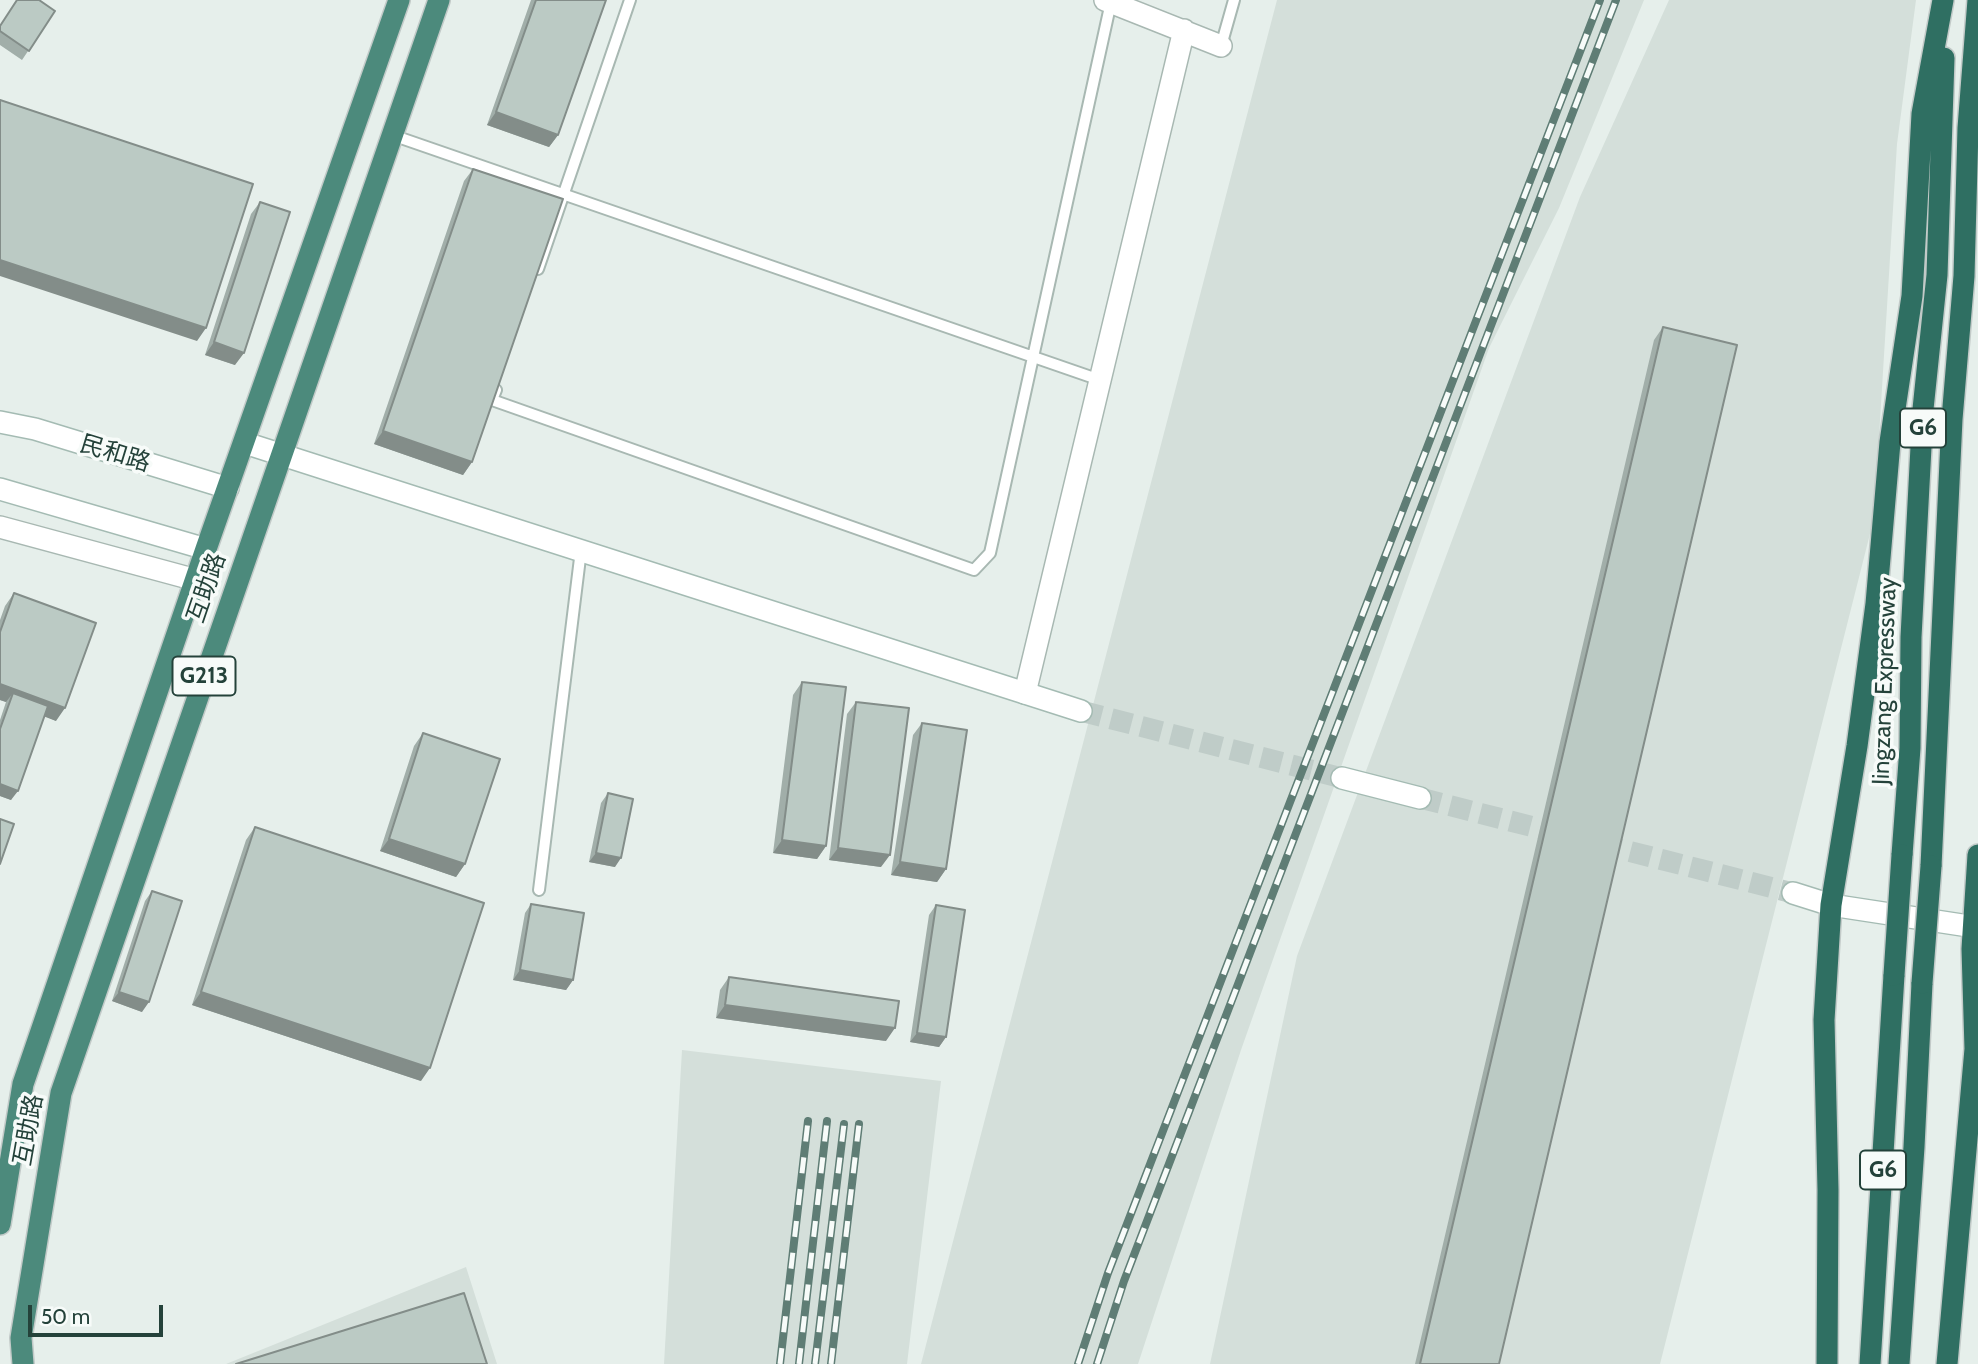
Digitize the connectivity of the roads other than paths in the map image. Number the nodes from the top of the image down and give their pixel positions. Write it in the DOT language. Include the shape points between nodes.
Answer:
graph roads {
  1 [pos="398,0"];
  2 [pos="439,0"];
  3 [pos="630,0"];
  4 [pos="1234,0"];
  5 [pos="1945,0"];
  6 [pos="1978,0"];
  7 [pos="1108,1"];
  8 [pos="1184,30"];
  9 [pos="1221,46"];
  10 [pos="392,135"];
  11 [pos="565,194"];
  12 [pos="533,284"];
  13 [pos="1033,357"];
  14 [pos="501,374"];
  15 [pos="1100,380"];
  16 [pos="0,422"];
  17 [pos="245,443"];
  18 [pos="281,454"];
  19 [pos="228,488"];
  20 [pos="0,489"];
  21 [pos="0,527"];
  22 [pos="206,549"];
  23 [pos="580,550"];
  24 [pos="196,580"];
  25 [pos="1025,693"];
  26 [pos="1081,711"];
  27 [pos="1342,778"];
  28 [pos="1420,798"];
  29 [pos="1978,855"];
  30 [pos="539,890"];
  31 [pos="1793,893"];
  32 [pos="1832,905"];
  33 [pos="1975,927"];
  34 [pos="0,1224"];
  35 [pos="23,1364"];
  36 [pos="1827,1364"];
  37 [pos="1870,1364"];
  38 [pos="1899,1364"];
  39 [pos="1947,1364"];
  1 -- 17 [label="highway, 互助路 / G213"];
  2 -- 10 [label="highway, 互助路 / G213"];
  3 -- 11 [label="lane"];
  4 -- 9 [label="lane"];
  5 -- 32 [label="highway" via="1922,114 1912,296 1889,442 1876,604"];
  5 -- 37 [label="highway, Jingzang Expressway / G6, bridge" via="1937,275 1923,409 1910,748"];
  6 -- 38 [label="highway, G6, bridge"];
  7 -- 8 [label="main road"];
  7 -- 13 [label="lane"];
  8 -- 9 [label="main road"];
  8 -- 15 [label="main road"];
  10 -- 11 [label="lane"];
  10 -- 18 [label="highway, 互助路 / G213"];
  11 -- 12 [label="lane"];
  11 -- 13 [label="lane"];
  13 -- 14 [label="lane" via="990,552 974,570 492,400"];
  13 -- 15 [label="lane"];
  15 -- 25 [label="main road"];
  16 -- 19 [label="main road, 民和路"];
  17 -- 18 [label="main road"];
  17 -- 19 [label="highway, 互助路 / G213"];
  18 -- 23 [label="main road"];
  18 -- 35 [label="highway, 互助路 / G213" via="61,1093 21,1338"];
  19 -- 22 [label="highway, 互助路 / G213"];
  20 -- 22 [label="main road"];
  21 -- 24 [label="main road"];
  22 -- 24 [label="highway, 互助路 / G213"];
  23 -- 25 [label="main road"];
  23 -- 30 [label="lane"];
  24 -- 34 [label="highway, 互助路 / G213" via="23,1084"];
  25 -- 26 [label="main road"];
  27 -- 28 [label="main road"];
  29 -- 33 [label="highway"];
  31 -- 32 [label="main road"];
  32 -- 33 [label="main road"];
  32 -- 36 [label="highway" via="1824,1020"];
  33 -- 39 [label="highway" via="1975,1049"];
}
